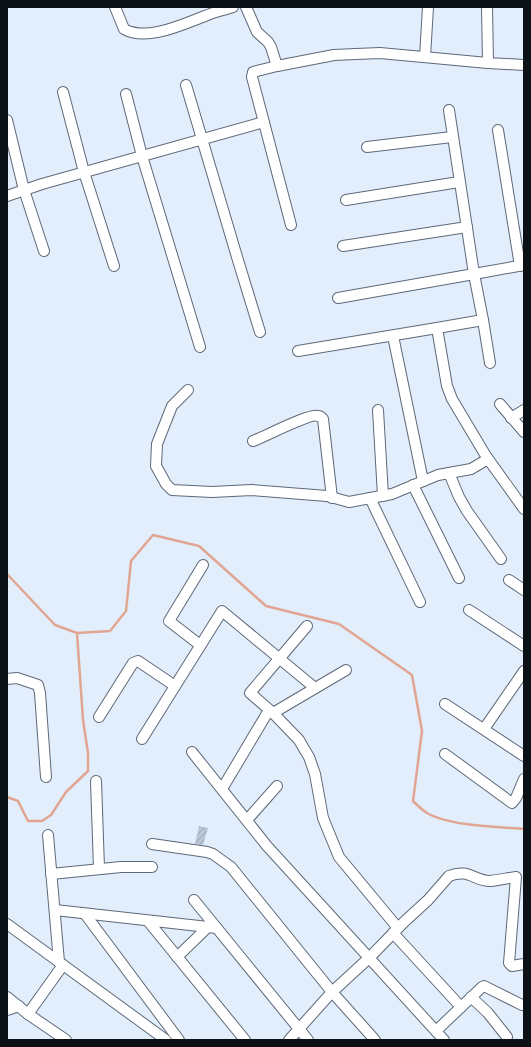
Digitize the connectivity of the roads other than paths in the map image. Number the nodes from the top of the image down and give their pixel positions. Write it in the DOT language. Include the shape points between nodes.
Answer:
graph roads {
  1 [pos="115,7"];
  2 [pos="232,7"];
  3 [pos="246,7"];
  4 [pos="428,7"];
  5 [pos="487,7"];
  6 [pos="425,57"];
  7 [pos="488,62"];
  8 [pos="524,65"];
  9 [pos="276,66"];
  10 [pos="186,85"];
  11 [pos="63,92"];
  12 [pos="126,94"];
  13 [pos="449,110"];
  14 [pos="7,120"];
  15 [pos="264,122"];
  16 [pos="498,130"];
  17 [pos="452,137"];
  18 [pos="202,139"];
  19 [pos="367,147"];
  20 [pos="142,156"];
  21 [pos="84,172"];
  22 [pos="460,182"];
  23 [pos="24,190"];
  24 [pos="7,196"];
  25 [pos="346,200"];
  26 [pos="291,225"];
  27 [pos="467,227"];
  28 [pos="343,246"];
  29 [pos="44,251"];
  30 [pos="522,265"];
  31 [pos="114,266"];
  32 [pos="474,274"];
  33 [pos="338,298"];
  34 [pos="482,320"];
  35 [pos="436,328"];
  36 [pos="260,332"];
  37 [pos="393,336"];
  38 [pos="200,347"];
  39 [pos="298,351"];
  40 [pos="490,363"];
  41 [pos="188,390"];
  42 [pos="500,404"];
  43 [pos="378,410"];
  44 [pos="524,410"];
  45 [pos="511,418"];
  46 [pos="524,432"];
  47 [pos="254,441"];
  48 [pos="488,459"];
  49 [pos="449,473"];
  50 [pos="418,483"];
  51 [pos="383,496"];
  52 [pos="332,498"];
  53 [pos="370,498"];
  54 [pos="524,509"];
  55 [pos="501,559"];
  56 [pos="203,565"];
  57 [pos="459,578"];
  58 [pos="510,580"];
  59 [pos="524,590"];
  60 [pos="420,602"];
  61 [pos="469,610"];
  62 [pos="307,626"];
  63 [pos="200,645"];
  64 [pos="524,646"];
  65 [pos="279,658"];
  66 [pos="346,670"];
  67 [pos="524,671"];
  68 [pos="7,679"];
  69 [pos="175,686"];
  70 [pos="315,688"];
  71 [pos="445,704"];
  72 [pos="271,712"];
  73 [pos="99,717"];
  74 [pos="484,730"];
  75 [pos="142,739"];
  76 [pos="192,752"];
  77 [pos="445,754"];
  78 [pos="524,756"];
  79 [pos="46,777"];
  80 [pos="524,779"];
  81 [pos="96,781"];
  82 [pos="277,786"];
  83 [pos="222,789"];
  84 [pos="247,820"];
  85 [pos="48,835"];
  86 [pos="152,844"];
  87 [pos="152,867"];
  88 [pos="99,868"];
  89 [pos="51,874"];
  90 [pos="194,900"];
  91 [pos="55,910"];
  92 [pos="85,914"];
  93 [pos="7,920"];
  94 [pos="148,921"];
  95 [pos="7,924"];
  96 [pos="213,928"];
  97 [pos="396,931"];
  98 [pos="177,957"];
  99 [pos="369,958"];
  100 [pos="61,964"];
  101 [pos="524,964"];
  102 [pos="332,992"];
  103 [pos="7,997"];
  104 [pos="472,997"];
  105 [pos="522,1005"];
  106 [pos="19,1006"];
  107 [pos="461,1007"];
  108 [pos="7,1010"];
  109 [pos="28,1014"];
  110 [pos="299,1030"];
  111 [pos="436,1031"];
  112 [pos="507,1036"];
  113 [pos="66,1040"];
  114 [pos="166,1040"];
  115 [pos="179,1040"];
  116 [pos="245,1040"];
  117 [pos="289,1040"];
  118 [pos="308,1040"];
  119 [pos="375,1040"];
  120 [pos="444,1040"];
  1 -- 2 [label="street" via="124,29 137,33 162,31"];
  3 -- 9 [label="street" via="257,32 271,47"];
  4 -- 6 [label="street"];
  5 -- 7 [label="street"];
  6 -- 7 [label="street"];
  6 -- 9 [label="street" via="380,53 334,55"];
  7 -- 8 [label="street"];
  9 -- 15 [label="street" via="253,72 252,77"];
  10 -- 18 [label="street"];
  11 -- 21 [label="street"];
  12 -- 20 [label="street"];
  13 -- 17 [label="street"];
  14 -- 23 [label="street"];
  15 -- 18 [label="street"];
  15 -- 26 [label="street"];
  16 -- 30 [label="street"];
  17 -- 19 [label="street"];
  17 -- 22 [label="street"];
  18 -- 20 [label="street"];
  18 -- 36 [label="street"];
  20 -- 21 [label="street"];
  20 -- 38 [label="street"];
  21 -- 23 [label="street"];
  21 -- 31 [label="street"];
  22 -- 25 [label="street"];
  22 -- 27 [label="street"];
  23 -- 24 [label="street"];
  23 -- 29 [label="street"];
  27 -- 28 [label="street"];
  27 -- 32 [label="street"];
  30 -- 32 [label="street"];
  32 -- 33 [label="street"];
  32 -- 34 [label="street"];
  34 -- 35 [label="street"];
  34 -- 40 [label="street"];
  35 -- 37 [label="street"];
  35 -- 48 [label="street" via="447,386 452,399"];
  37 -- 39 [label="street"];
  37 -- 50 [label="street"];
  41 -- 52 [label="street" via="172,406 157,444 156,466 172,490 252,490"];
  42 -- 45 [label="street"];
  43 -- 51 [label="street"];
  44 -- 45 [label="street"];
  45 -- 46 [label="street"];
  47 -- 52 [label="street" via="307,418 320,416 323,419"];
  48 -- 49 [label="street" via="471,469"];
  48 -- 54 [label="street"];
  49 -- 50 [label="street"];
  49 -- 55 [label="street" via="467,511"];
  50 -- 51 [label="street"];
  50 -- 57 [label="street"];
  51 -- 53 [label="street"];
  52 -- 53 [label="street" via="349,502"];
  53 -- 60 [label="street"];
  56 -- 63 [label="street" via="169,618 169,621"];
  58 -- 59 [label="street"];
  61 -- 64 [label="street"];
  62 -- 65 [label="street"];
  63 -- 65 [label="street" via="222,611"];
  63 -- 69 [label="street"];
  65 -- 70 [label="street"];
  65 -- 72 [label="street" via="250,693"];
  66 -- 70 [label="street"];
  67 -- 74 [label="street"];
  68 -- 79 [label="street" via="17,678 38,685"];
  69 -- 73 [label="street" via="138,661 133,663"];
  69 -- 75 [label="street"];
  70 -- 72 [label="street"];
  71 -- 74 [label="street"];
  72 -- 83 [label="street"];
  72 -- 97 [label="street" via="299,740 309,757 315,774 323,818 339,857"];
  74 -- 78 [label="street"];
  76 -- 83 [label="street"];
  77 -- 80 [label="street" via="512,803"];
  81 -- 88 [label="street"];
  82 -- 84 [label="street"];
  83 -- 84 [label="street"];
  84 -- 99 [label="street" via="267,846"];
  85 -- 89 [label="street"];
  86 -- 102 [label="street" via="207,852 231,867"];
  87 -- 88 [label="street"];
  88 -- 89 [label="street"];
  89 -- 91 [label="street"];
  90 -- 96 [label="street"];
  91 -- 92 [label="street"];
  91 -- 100 [label="street"];
  92 -- 94 [label="street"];
  92 -- 115 [label="street"];
  93 -- 95 [label="street"];
  94 -- 96 [label="street"];
  94 -- 98 [label="street"];
  95 -- 100 [label="street"];
  96 -- 98 [label="street"];
  96 -- 110 [label="street"];
  97 -- 99 [label="street"];
  97 -- 101 [label="street" via="449,876 470,874 489,881 516,877 509,963 512,966"];
  97 -- 107 [label="street"];
  98 -- 116 [label="street"];
  99 -- 102 [label="street"];
  99 -- 111 [label="street"];
  100 -- 109 [label="street"];
  100 -- 114 [label="street"];
  102 -- 110 [label="street"];
  102 -- 119 [label="street"];
  103 -- 106 [label="street"];
  104 -- 105 [label="street" via="484,986"];
  104 -- 107 [label="street"];
  104 -- 112 [label="street"];
  106 -- 108 [label="street"];
  106 -- 109 [label="street"];
  107 -- 111 [label="street"];
  109 -- 113 [label="street"];
  110 -- 117 [label="street"];
  110 -- 118 [label="street"];
  111 -- 120 [label="street"];
}
